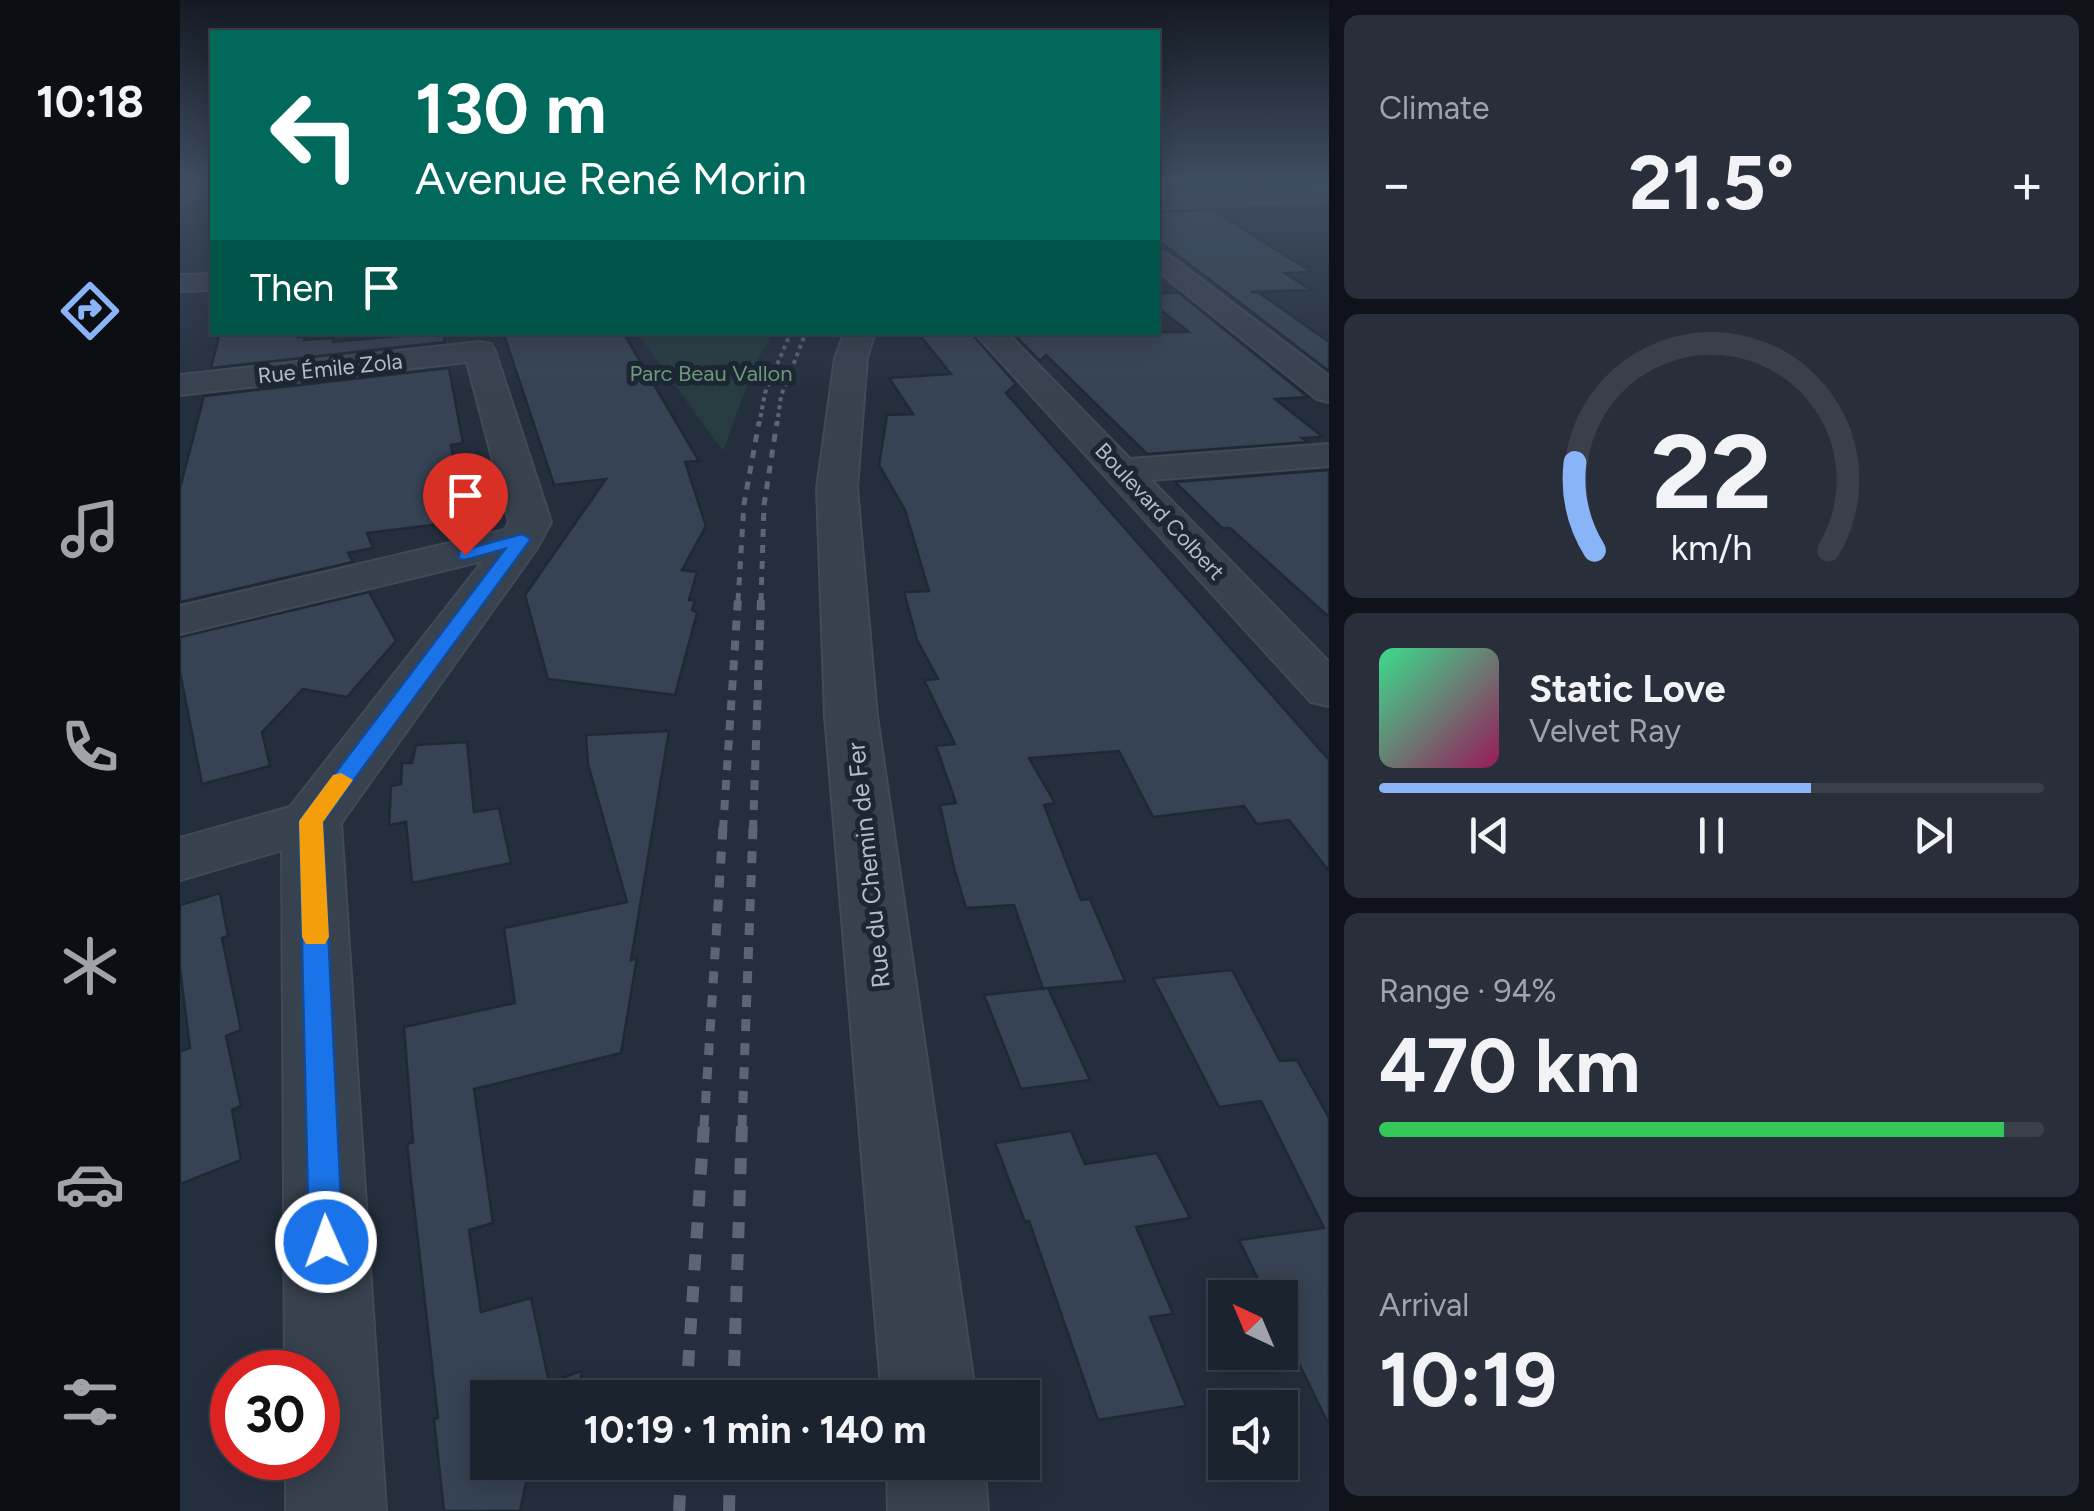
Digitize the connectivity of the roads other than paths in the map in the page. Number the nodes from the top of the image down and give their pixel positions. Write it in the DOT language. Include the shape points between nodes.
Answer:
graph roads {
  1 [pos="1160,261"];
  2 [pos="210,282"];
  3 [pos="180,284"];
  4 [pos="859,335"];
  5 [pos="992,335"];
  6 [pos="180,386"];
  7 [pos="1329,392"];
  8 [pos="1329,455"];
  9 [pos="1121,471"];
  10 [pos="522,539"];
  11 [pos="180,620"];
  12 [pos="1329,691"];
  13 [pos="311,821"];
  14 [pos="180,859"];
  15 [pos="927,1380"];
  16 [pos="935,1480"];
  17 [pos="336,1511"];
  18 [pos="938,1511"];
  1 -- 7 [label="street"];
  2 -- 3 [label="street"];
  4 -- 15 [label="street, Rue du Chemin de Fer" via="837,488 848,659"];
  5 -- 9 [label="street, Boulevard Colbert"];
  6 -- 10 [label="street, Rue Émile Zola" via="480,351 530,522"];
  8 -- 9 [label="street"];
  9 -- 12 [label="street, Boulevard Colbert"];
  10 -- 11 [label="street"];
  10 -- 13 [label="street"];
  13 -- 14 [label="street"];
  13 -- 17 [label="street"];
  16 -- 18 [label="street"];
}
